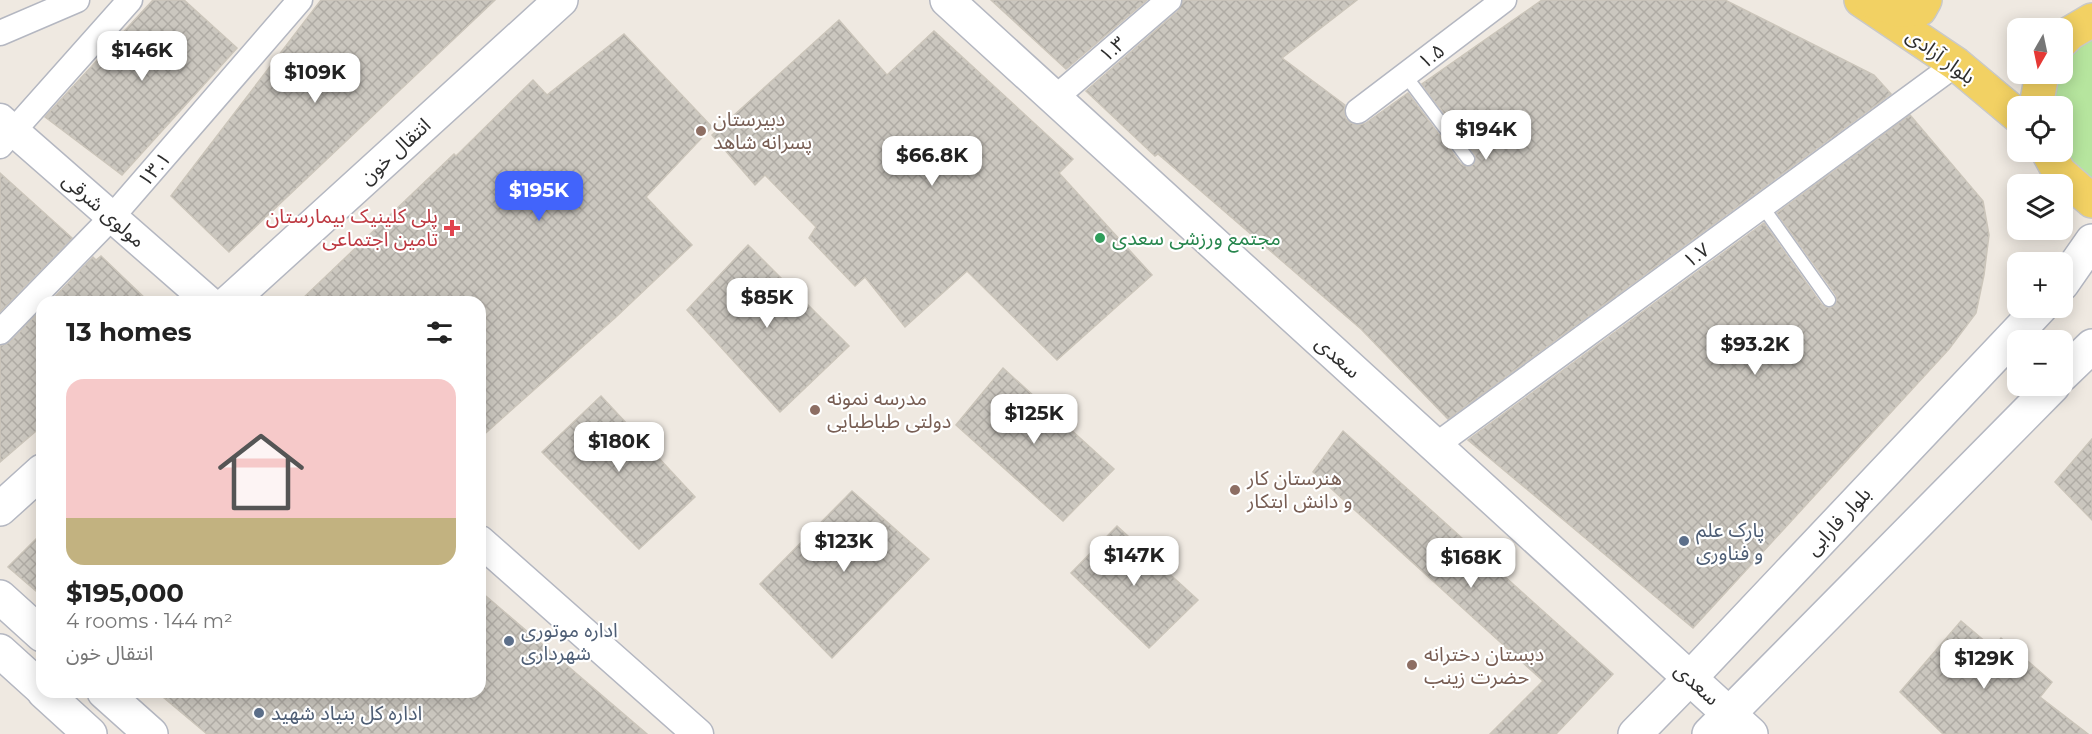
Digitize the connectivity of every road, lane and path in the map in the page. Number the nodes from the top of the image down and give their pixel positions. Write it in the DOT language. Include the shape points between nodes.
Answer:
graph roads {
  1 [pos="77,0"];
  2 [pos="130,0"];
  3 [pos="300,0"];
  4 [pos="561,0"];
  5 [pos="947,0"];
  6 [pos="1169,0"];
  7 [pos="1504,0"];
  8 [pos="1861,0"];
  9 [pos="1871,0"];
  10 [pos="1925,0"];
  11 [pos="2092,20"];
  12 [pos="2073,31"];
  13 [pos="0,33"];
  14 [pos="1956,63"];
  15 [pos="1405,75"];
  16 [pos="1054,98"];
  17 [pos="2007,107"];
  18 [pos="1358,111"];
  19 [pos="5,132"];
  20 [pos="1468,159"];
  21 [pos="2053,162"];
  22 [pos="2092,201"];
  23 [pos="1762,206"];
  24 [pos="112,217"];
  25 [pos="2092,241"];
  26 [pos="2073,269"];
  27 [pos="2073,284"];
  28 [pos="2092,287"];
  29 [pos="202,296"];
  30 [pos="236,296"];
  31 [pos="1828,300"];
  32 [pos="2031,318"];
  33 [pos="0,332"];
  34 [pos="2092,346"];
  35 [pos="2073,364"];
  36 [pos="2043,396"];
  37 [pos="1435,446"];
  38 [pos="36,476"];
  39 [pos="0,509"];
  40 [pos="486,546"];
  41 [pos="0,597"];
  42 [pos="36,630"];
  43 [pos="0,651"];
  44 [pos="1690,678"];
  45 [pos="36,684"];
  46 [pos="50,698"];
  47 [pos="117,698"];
  48 [pos="1729,727"];
  49 [pos="78,730"];
  50 [pos="151,734"];
  51 [pos="698,734"];
  52 [pos="1635,734"];
  1 -- 13 [label="street"];
  2 -- 19 [label="street"];
  3 -- 24 [label="street, ۱۳.۱"];
  4 -- 30 [label="main road, انتقال خون"];
  5 -- 16 [label="main road, سعدی"];
  6 -- 16 [label="street, ۱.۳"];
  7 -- 15 [label="street, ۱.۵"];
  8 -- 14 [label="main road, بلوار آزادی"];
  9 -- 10 [label="main road" via="1898,10 1920,9"];
  11 -- 12 [label="main road"];
  14 -- 17 [label="main road, بلوار آزادی"];
  14 -- 23 [label="street, ۱.۷"];
  15 -- 18 [label="street, ۱.۵"];
  15 -- 20 [label="lane"];
  16 -- 37 [label="main road, سعدی"];
  19 -- 24 [label="street, مولوی شرقی"];
  21 -- 22 [label="main road" via="2058,172"];
  23 -- 31 [label="lane"];
  23 -- 37 [label="street, ۱.۷"];
  24 -- 29 [label="street, مولوی شرقی"];
  24 -- 33 [label="street, ۱۳.۱"];
  25 -- 26 [label="main road"];
  27 -- 28 [label="main road"];
  32 -- 44 [label="main road, بلوار فارابی"];
  34 -- 35 [label="main road"];
  36 -- 48 [label="main road"];
  37 -- 44 [label="main road, سعدی"];
  38 -- 39 [label="main road"];
  40 -- 51 [label="street"];
  41 -- 42 [label="main road"];
  43 -- 45 [label="main road"];
  44 -- 48 [label="main road, سعدی"];
  44 -- 52 [label="main road, بلوار فارابی"];
  46 -- 49 [label="main road"];
  47 -- 50 [label="main road"];
}
